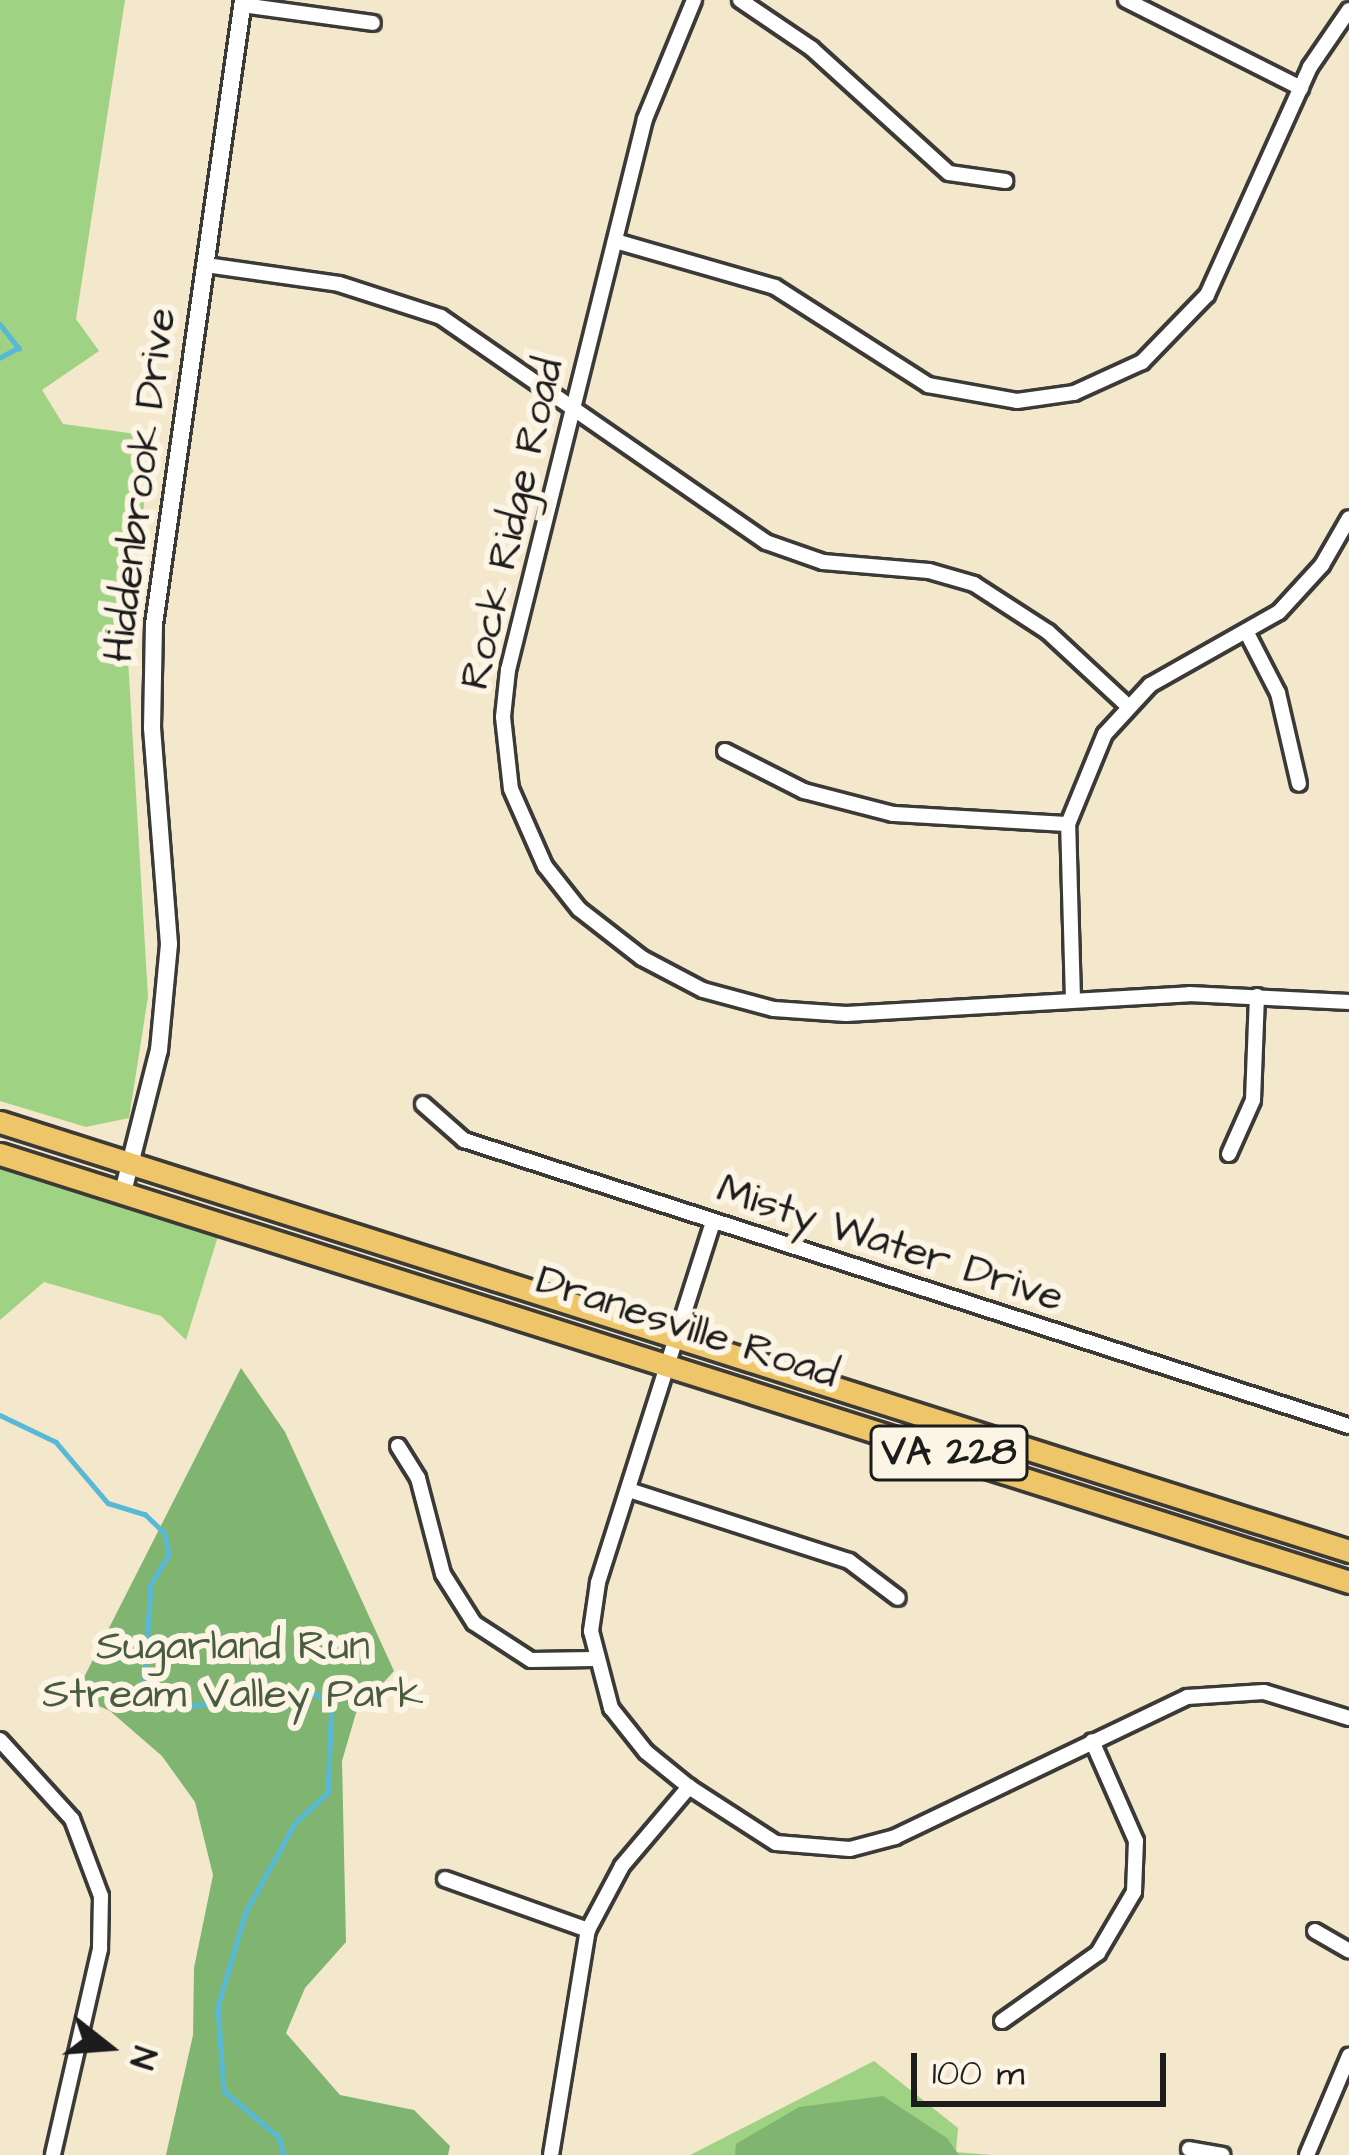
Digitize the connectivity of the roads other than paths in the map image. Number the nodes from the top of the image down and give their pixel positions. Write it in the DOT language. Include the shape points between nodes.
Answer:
graph roads {
  1 [pos="694,0"];
  2 [pos="740,0"];
  3 [pos="1126,0"];
  4 [pos="243,2"];
  5 [pos="1349,10"];
  6 [pos="373,23"];
  7 [pos="1301,88"];
  8 [pos="1005,181"];
  9 [pos="615,241"];
  10 [pos="206,265"];
  11 [pos="574,406"];
  12 [pos="1349,518"];
  13 [pos="1247,633"];
  14 [pos="1127,706"];
  15 [pos="725,751"];
  16 [pos="1298,784"];
  17 [pos="1068,824"];
  18 [pos="1257,995"];
  19 [pos="1073,999"];
  20 [pos="1349,1002"];
  21 [pos="423,1104"];
  22 [pos="0,1123"];
  23 [pos="0,1154"];
  24 [pos="1228,1154"];
  25 [pos="132,1163"];
  26 [pos="123,1192"];
  27 [pos="713,1222"];
  28 [pos="677,1334"];
  29 [pos="668,1362"];
  30 [pos="1349,1426"];
  31 [pos="398,1446"];
  32 [pos="629,1490"];
  33 [pos="1349,1551"];
  34 [pos="1349,1582"];
  35 [pos="898,1598"];
  36 [pos="594,1659"];
  37 [pos="1349,1718"];
  38 [pos="0,1740"];
  39 [pos="1092,1741"];
  40 [pos="689,1787"];
  41 [pos="445,1880"];
  42 [pos="588,1930"];
  43 [pos="1315,1931"];
  44 [pos="1349,1951"];
  45 [pos="1002,2021"];
  46 [pos="1349,2056"];
  47 [pos="1189,2149"];
  48 [pos="53,2155"];
  49 [pos="551,2155"];
  50 [pos="1222,2155"];
  51 [pos="1307,2155"];
  1 -- 9 [label="street, Rock Ridge Road" via="651,102"];
  2 -- 8 [label="street" via="811,48 949,173"];
  3 -- 7 [label="street"];
  4 -- 6 [label="street"];
  4 -- 10 [label="street, Hiddenbrook Drive"];
  5 -- 7 [label="street"];
  7 -- 9 [label="street" via="1221,269 1190,319 1142,362 1074,393 1017,401 928,385 775,286"];
  9 -- 11 [label="street, Rock Ridge Road"];
  10 -- 11 [label="street" via="406,302 481,340"];
  10 -- 25 [label="street, Hiddenbrook Drive" via="154,624 152,728 169,944 159,1050"];
  11 -- 14 [label="street" via="766,542 823,562 940,574 1002,598"];
  11 -- 19 [label="street, Rock Ridge Road" via="502,716 522,820 564,892 611,937 680,980 774,1009 846,1014"];
  12 -- 13 [label="street" via="1296,596"];
  13 -- 14 [label="street" via="1179,664"];
  13 -- 16 [label="street" via="1278,693"];
  14 -- 17 [label="street" via="1088,765"];
  15 -- 17 [label="street" via="804,791 893,814"];
  17 -- 19 [label="street"];
  18 -- 19 [label="street, Rock Ridge Road"];
  18 -- 20 [label="street, Rock Ridge Road"];
  18 -- 24 [label="street" via="1252,1100"];
  21 -- 27 [label="street, Misty Water Drive" via="464,1140"];
  22 -- 25 [label="main road, Dranesville Road / VA 228"];
  23 -- 26 [label="main road, Dranesville Road / VA 228"];
  25 -- 26 [label="street, Hiddenbrook Drive"];
  25 -- 28 [label="main road, Dranesville Road / VA 228"];
  26 -- 29 [label="main road, Dranesville Road / VA 228"];
  27 -- 28 [label="street"];
  27 -- 30 [label="street, Misty Water Drive"];
  28 -- 29 [label="street"];
  28 -- 33 [label="main road, Dranesville Road / VA 228"];
  29 -- 32 [label="street"];
  29 -- 34 [label="main road, Dranesville Road / VA 228"];
  31 -- 36 [label="street" via="418,1478 443,1574 474,1623 531,1660"];
  32 -- 35 [label="street" via="849,1561"];
  32 -- 36 [label="street" via="598,1583"];
  36 -- 40 [label="street" via="627,1731"];
  37 -- 39 [label="street" via="1264,1692 1211,1691"];
  38 -- 48 [label="street" via="73,1819 101,1896 100,1949"];
  39 -- 40 [label="street" via="895,1837 850,1849 776,1843"];
  39 -- 45 [label="street" via="1136,1840 1134,1892 1098,1953"];
  40 -- 42 [label="street" via="622,1866"];
  41 -- 42 [label="street"];
  42 -- 49 [label="street"];
  43 -- 44 [label="street"];
  46 -- 51 [label="street"];
  47 -- 50 [label="street"];
}
